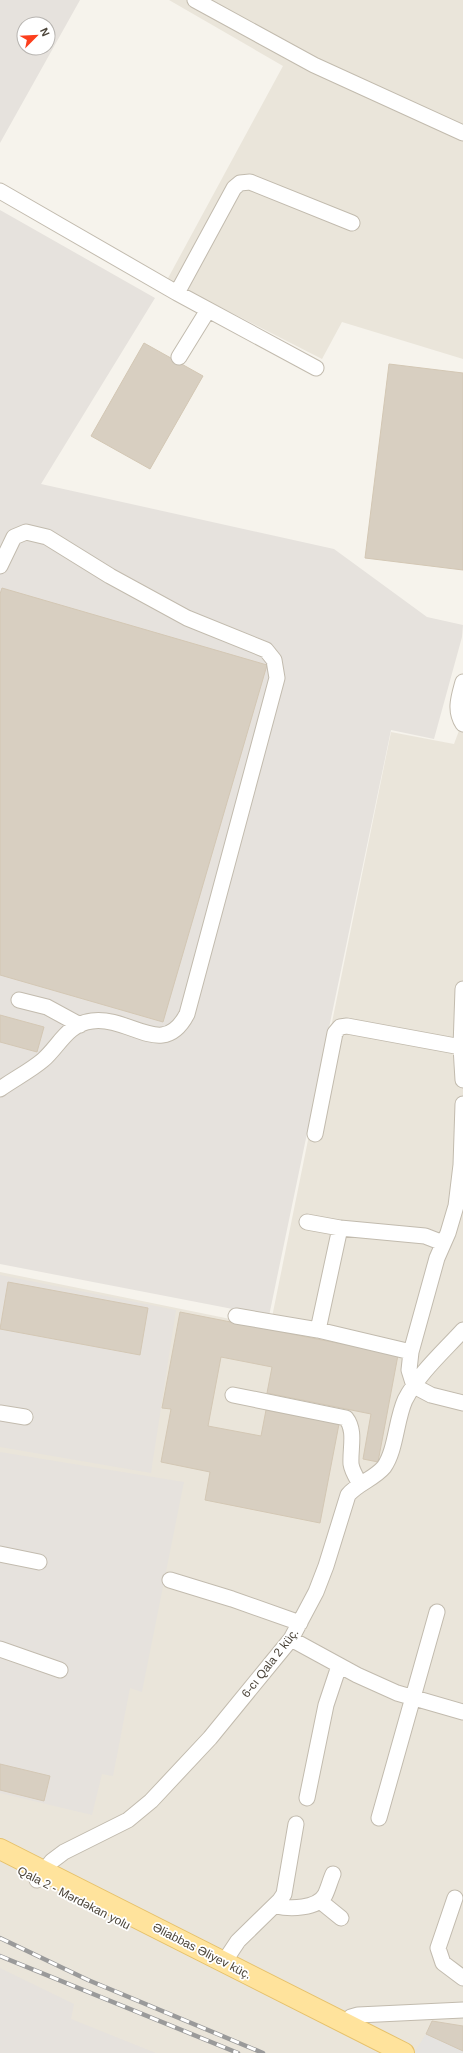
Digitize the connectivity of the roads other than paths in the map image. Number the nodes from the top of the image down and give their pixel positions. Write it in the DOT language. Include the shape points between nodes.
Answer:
graph roads {
  1 [pos="195,0"];
  2 [pos="463,133"];
  3 [pos="1,194"];
  4 [pos="352,223"];
  5 [pos="177,293"];
  6 [pos="208,310"];
  7 [pos="179,357"];
  8 [pos="316,368"];
  9 [pos="0,566"];
  10 [pos="463,682"];
  11 [pos="463,724"];
  12 [pos="463,989"];
  13 [pos="19,1000"];
  14 [pos="80,1024"];
  15 [pos="461,1046"];
  16 [pos="463,1080"];
  17 [pos="0,1089"];
  18 [pos="463,1104"];
  19 [pos="315,1134"];
  20 [pos="308,1222"];
  21 [pos="340,1228"];
  22 [pos="444,1243"];
  23 [pos="236,1316"];
  24 [pos="318,1330"];
  25 [pos="463,1330"];
  26 [pos="411,1352"];
  27 [pos="414,1386"];
  28 [pos="233,1395"];
  29 [pos="463,1403"];
  30 [pos="0,1413"];
  31 [pos="25,1417"];
  32 [pos="360,1484"];
  33 [pos="0,1554"];
  34 [pos="39,1562"];
  35 [pos="170,1580"];
  36 [pos="438,1612"];
  37 [pos="300,1623"];
  38 [pos="291,1639"];
  39 [pos="0,1649"];
  40 [pos="339,1666"];
  41 [pos="60,1670"];
  42 [pos="414,1699"];
  43 [pos="463,1712"];
  44 [pos="307,1798"];
  45 [pos="379,1818"];
  46 [pos="296,1824"];
  47 [pos="0,1849"];
  48 [pos="0,1860"];
  49 [pos="332,1874"];
  50 [pos="40,1875"];
  51 [pos="455,1898"];
  52 [pos="320,1901"];
  53 [pos="276,1906"];
  54 [pos="341,1918"];
  55 [pos="224,1962"];
  56 [pos="463,1978"];
  57 [pos="463,2010"];
  58 [pos="344,2023"];
  59 [pos="384,2053"];
  60 [pos="404,2053"];
  1 -- 2 [label="street" via="314,66"];
  3 -- 5 [label="street"];
  4 -- 5 [label="street" via="250,182 240,183 234,188"];
  5 -- 6 [label="street"];
  6 -- 7 [label="street"];
  6 -- 8 [label="street"];
  9 -- 14 [label="street" via="14,537 26,532 47,537 110,576 187,618 266,650 276,666 277,678 187,1014 181,1026 164,1036 104,1020"];
  10 -- 11 [label="street" via="458,714"];
  12 -- 15 [label="street"];
  13 -- 14 [label="street" via="47,1007"];
  14 -- 17 [label="street" via="68,1030 43,1060"];
  15 -- 16 [label="street"];
  15 -- 19 [label="street" via="340,1027 335,1033"];
  18 -- 22 [label="street" via="457,1198"];
  20 -- 21 [label="street"];
  21 -- 22 [label="street" via="425,1236"];
  21 -- 24 [label="street"];
  22 -- 26 [label="street" via="437,1258"];
  23 -- 24 [label="street"];
  24 -- 26 [label="street"];
  25 -- 27 [label="street, 6-cı Qala 2 küç." via="430,1364"];
  26 -- 27 [label="street" via="409,1370"];
  27 -- 29 [label="street" via="431,1395"];
  27 -- 32 [label="street, 6-cı Qala 2 küç." via="405,1401 384,1467"];
  28 -- 32 [label="street" via="346,1418 352,1430 351,1465"];
  30 -- 31 [label="street"];
  32 -- 37 [label="street, 6-cı Qala 2 küç." via="346,1499 326,1566"];
  33 -- 34 [label="street"];
  35 -- 37 [label="street" via="232,1598"];
  36 -- 42 [label="street"];
  37 -- 38 [label="street, 6-cı Qala 2 küç."];
  38 -- 40 [label="street"];
  38 -- 50 [label="street, 6-cı Qala 2 küç." via="215,1732 151,1801 128,1820 64,1852"];
  39 -- 41 [label="street"];
  40 -- 42 [label="street"];
  40 -- 44 [label="street" via="326,1705"];
  42 -- 43 [label="street"];
  42 -- 45 [label="street"];
  46 -- 53 [label="street" via="284,1894"];
  47 -- 50 [label="main road, Əliabbas Əliyev küç."];
  48 -- 50 [label="main road, Qala 2 - Mərdəkan yolu"];
  49 -- 52 [label="street" via="325,1895"];
  50 -- 55 [label="main road, Əliabbas Əliyev küç."];
  50 -- 59 [label="main road, Qala 2 - Mərdəkan yolu"];
  51 -- 56 [label="street" via="438,1948 443,1963"];
  52 -- 53 [label="street" via="285,1908"];
  52 -- 54 [label="street"];
  53 -- 55 [label="street" via="238,1941"];
  55 -- 58 [label="main road, Əliabbas Əliyev küç."];
  57 -- 58 [label="street" via="358,2015"];
  58 -- 60 [label="main road, Əliabbas Əliyev küç."];
}
